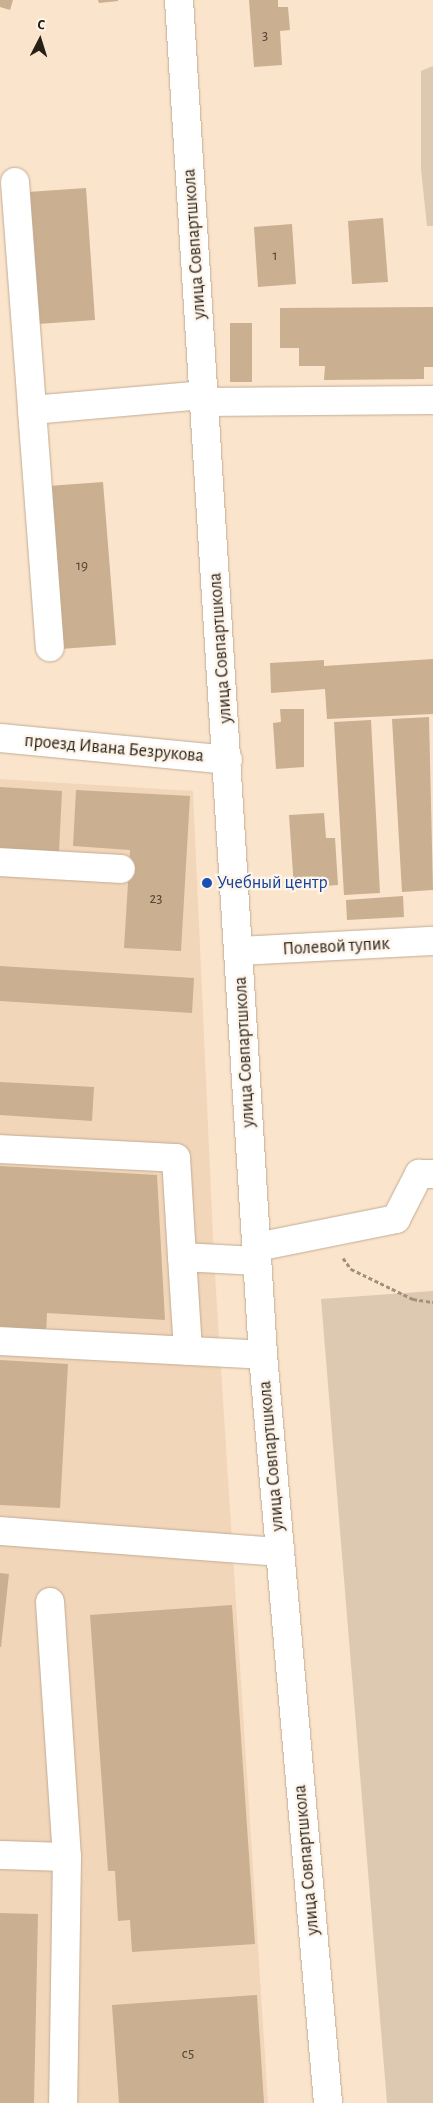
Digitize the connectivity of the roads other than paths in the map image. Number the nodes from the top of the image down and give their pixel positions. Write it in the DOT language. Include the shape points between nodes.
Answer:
graph roads {
  1 [pos="179,0"];
  2 [pos="15,182"];
  3 [pos="205,399"];
  4 [pos="433,400"];
  5 [pos="32,410"];
  6 [pos="50,647"];
  7 [pos="0,738"];
  8 [pos="228,760"];
  9 [pos="0,862"];
  10 [pos="120,869"];
  11 [pos="433,941"];
  12 [pos="239,951"];
  13 [pos="0,1149"];
  14 [pos="433,1174"];
  15 [pos="257,1254"];
  16 [pos="182,1257"];
  17 [pos="0,1341"];
  18 [pos="188,1351"];
  19 [pos="263,1355"];
  20 [pos="0,1531"];
  21 [pos="280,1552"];
  22 [pos="50,1602"];
  23 [pos="0,1855"];
  24 [pos="67,1857"];
  25 [pos="63,2103"];
  26 [pos="328,2103"];
  1 -- 3 [label="street, улица Совпартшкола"];
  2 -- 5 [label="street"];
  3 -- 4 [label="street"];
  3 -- 5 [label="street"];
  3 -- 8 [label="street, улица Совпартшкола"];
  5 -- 6 [label="street"];
  7 -- 8 [label="street, проезд Ивана Безрукова"];
  8 -- 12 [label="street, улица Совпартшкола"];
  9 -- 10 [label="street"];
  11 -- 12 [label="street, Полевой тупик"];
  12 -- 15 [label="street, улица Совпартшкола"];
  13 -- 16 [label="street" via="176,1158"];
  14 -- 15 [label="street" via="419,1174 396,1219 324,1233"];
  15 -- 16 [label="street"];
  15 -- 19 [label="street, улица Совпартшкола"];
  16 -- 18 [label="street"];
  17 -- 18 [label="street"];
  18 -- 19 [label="street"];
  19 -- 21 [label="street, улица Совпартшкола"];
  20 -- 21 [label="street"];
  21 -- 26 [label="street, улица Совпартшкола"];
  22 -- 24 [label="street"];
  23 -- 24 [label="street"];
  24 -- 25 [label="street"];
}
